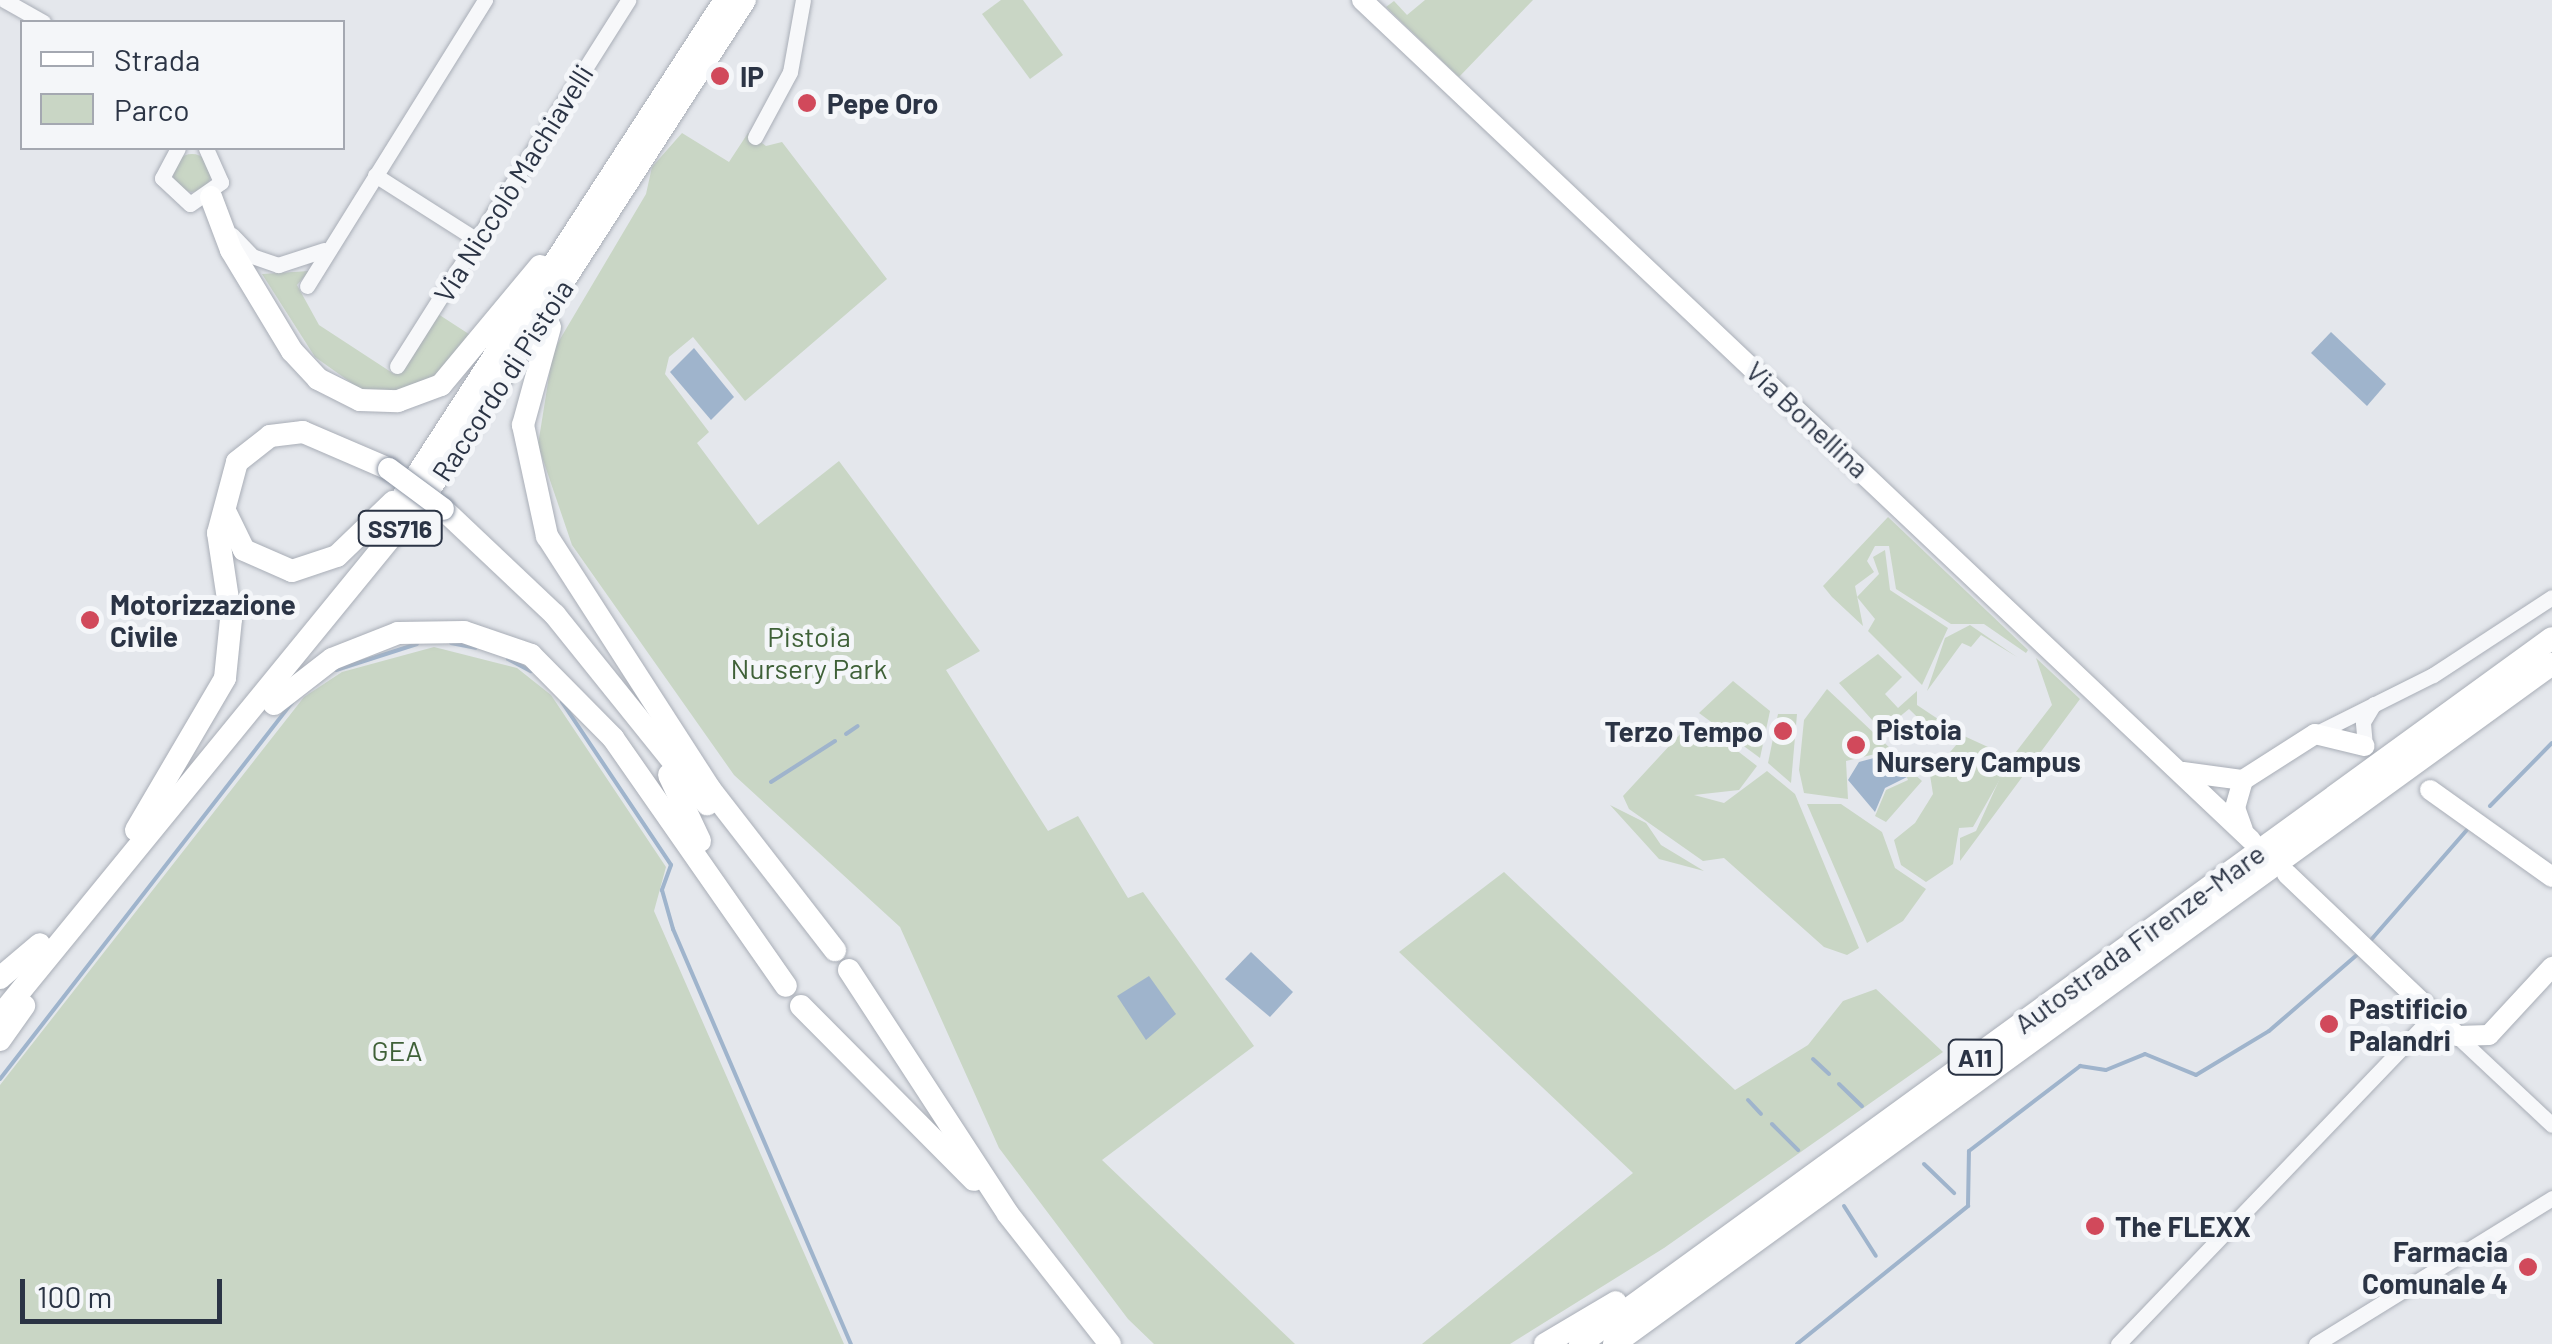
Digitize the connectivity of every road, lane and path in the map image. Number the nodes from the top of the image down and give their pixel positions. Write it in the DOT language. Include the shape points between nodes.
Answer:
graph roads {
  1 [pos="4,0"];
  2 [pos="485,0"];
  3 [pos="628,0"];
  4 [pos="725,0"];
  5 [pos="744,0"];
  6 [pos="803,0"];
  7 [pos="1362,0"];
  8 [pos="0,8"];
  9 [pos="26,14"];
  10 [pos="39,20"];
  11 [pos="754,137"];
  12 [pos="631,149"];
  13 [pos="207,150"];
  14 [pos="163,155"];
  15 [pos="374,175"];
  16 [pos="214,195"];
  17 [pos="477,240"];
  18 [pos="330,244"];
  19 [pos="588,247"];
  20 [pos="306,286"];
  21 [pos="397,366"];
  22 [pos="431,458"];
  23 [pos="223,505"];
  24 [pos="2552,597"];
  25 [pos="2552,638"];
  26 [pos="2552,664"];
  27 [pos="2381,698"];
  28 [pos="646,733"];
  29 [pos="2315,734"];
  30 [pos="2365,746"];
  31 [pos="218,753"];
  32 [pos="2178,770"];
  33 [pos="2243,780"];
  34 [pos="2430,790"];
  35 [pos="136,830"];
  36 [pos="759,857"];
  37 [pos="2550,870"];
  38 [pos="2287,874"];
  39 [pos="717,882"];
  40 [pos="46,948"];
  41 [pos="834,950"];
  42 [pos="2552,967"];
  43 [pos="849,970"];
  44 [pos="0,978"];
  45 [pos="786,986"];
  46 [pos="0,994"];
  47 [pos="801,1006"];
  48 [pos="2434,1014"];
  49 [pos="0,1016"];
  50 [pos="2488,1034"];
  51 [pos="2458,1036"];
  52 [pos="0,1040"];
  53 [pos="2487,1065"];
  54 [pos="2552,1125"];
  55 [pos="2552,1184"];
  56 [pos="2552,1198"];
  57 [pos="1778,1212"];
  58 [pos="1008,1214"];
  59 [pos="2528,1214"];
  60 [pos="1032,1244"];
  61 [pos="1100,1344"];
  62 [pos="1110,1344"];
  63 [pos="1123,1344"];
  64 [pos="1546,1344"];
  65 [pos="1580,1344"];
  66 [pos="1614,1344"];
  67 [pos="1634,1344"];
  68 [pos="2118,1344"];
  69 [pos="2316,1344"];
  1 -- 9 [label="street"];
  2 -- 15 [label="street"];
  3 -- 17 [label="street, Via Niccolò Machiavelli"];
  4 -- 12 [label="highway, Raccordo di Pistoia / SS716"];
  5 -- 19 [label="highway, Raccordo di Pistoia / SS716"];
  6 -- 11 [label="street" via="790,72"];
  7 -- 32 [label="main road, Via Bonellina"];
  8 -- 9 [label="street"];
  9 -- 10 [label="street"];
  12 -- 16 [label="highway" via="458,371 388,402 333,389 304,365 239,266"];
  12 -- 22 [label="highway, Raccordo di Pistoia / SS716"];
  13 -- 16 [label="street" via="222,170"];
  14 -- 16 [label="street" via="176,200"];
  15 -- 17 [label="street"];
  15 -- 18 [label="street"];
  16 -- 18 [label="street" via="252,256 296,264"];
  17 -- 21 [label="street, Via Niccolò Machiavelli"];
  18 -- 20 [label="street"];
  19 -- 31 [label="highway, Raccordo di Pistoia / SS716" via="428,492"];
  19 -- 36 [label="highway" via="528,394 534,500 566,572"];
  22 -- 23 [label="highway" via="360,538 309,569 254,559"];
  22 -- 35 [label="highway, Raccordo di Pistoia / SS716"];
  23 -- 28 [label="highway, bridge" via="237,462 280,434 334,439 443,509 556,615"];
  23 -- 35 [label="highway" via="225,678"];
  24 -- 27 [label="street"];
  25 -- 57 [label="highway, Autostrada Firenze-Mare / A11"];
  26 -- 57 [label="highway, Autostrada Firenze-Mare / A11"];
  27 -- 29 [label="street"];
  27 -- 30 [label="street" via="2364,716"];
  28 -- 36 [label="highway"];
  28 -- 39 [label="highway"];
  29 -- 30 [label="main road"];
  29 -- 33 [label="main road"];
  31 -- 39 [label="highway" via="349,650 419,630 485,636 571,686"];
  31 -- 40 [label="highway, Raccordo di Pistoia / SS716"];
  32 -- 33 [label="main road"];
  32 -- 33 [label="main road, Via Bonellina" via="2249,838 2235,808"];
  34 -- 37 [label="main road"];
  35 -- 40 [label="highway, Raccordo di Pistoia / SS716"];
  36 -- 41 [label="highway"];
  38 -- 48 [label="main road"];
  39 -- 45 [label="highway"];
  40 -- 44 [label="highway"];
  40 -- 46 [label="highway, Raccordo di Pistoia / SS716"];
  40 -- 49 [label="highway, Raccordo di Pistoia / SS716"];
  40 -- 52 [label="highway"];
  42 -- 50 [label="main road"];
  43 -- 58 [label="highway"];
  47 -- 58 [label="highway"];
  48 -- 51 [label="main road"];
  48 -- 68 [label="street"];
  50 -- 51 [label="main road"];
  50 -- 53 [label="street"];
  51 -- 53 [label="street"];
  53 -- 54 [label="street"];
  55 -- 59 [label="street"];
  56 -- 59 [label="street"];
  57 -- 64 [label="highway"];
  57 -- 65 [label="highway, Autostrada Firenze-Mare / A11"];
  57 -- 66 [label="highway, Autostrada Firenze-Mare / A11"];
  57 -- 67 [label="highway"];
  58 -- 60 [label="highway"];
  59 -- 69 [label="street"];
  60 -- 61 [label="highway"];
  60 -- 62 [label="highway"];
  60 -- 63 [label="highway"];
}
